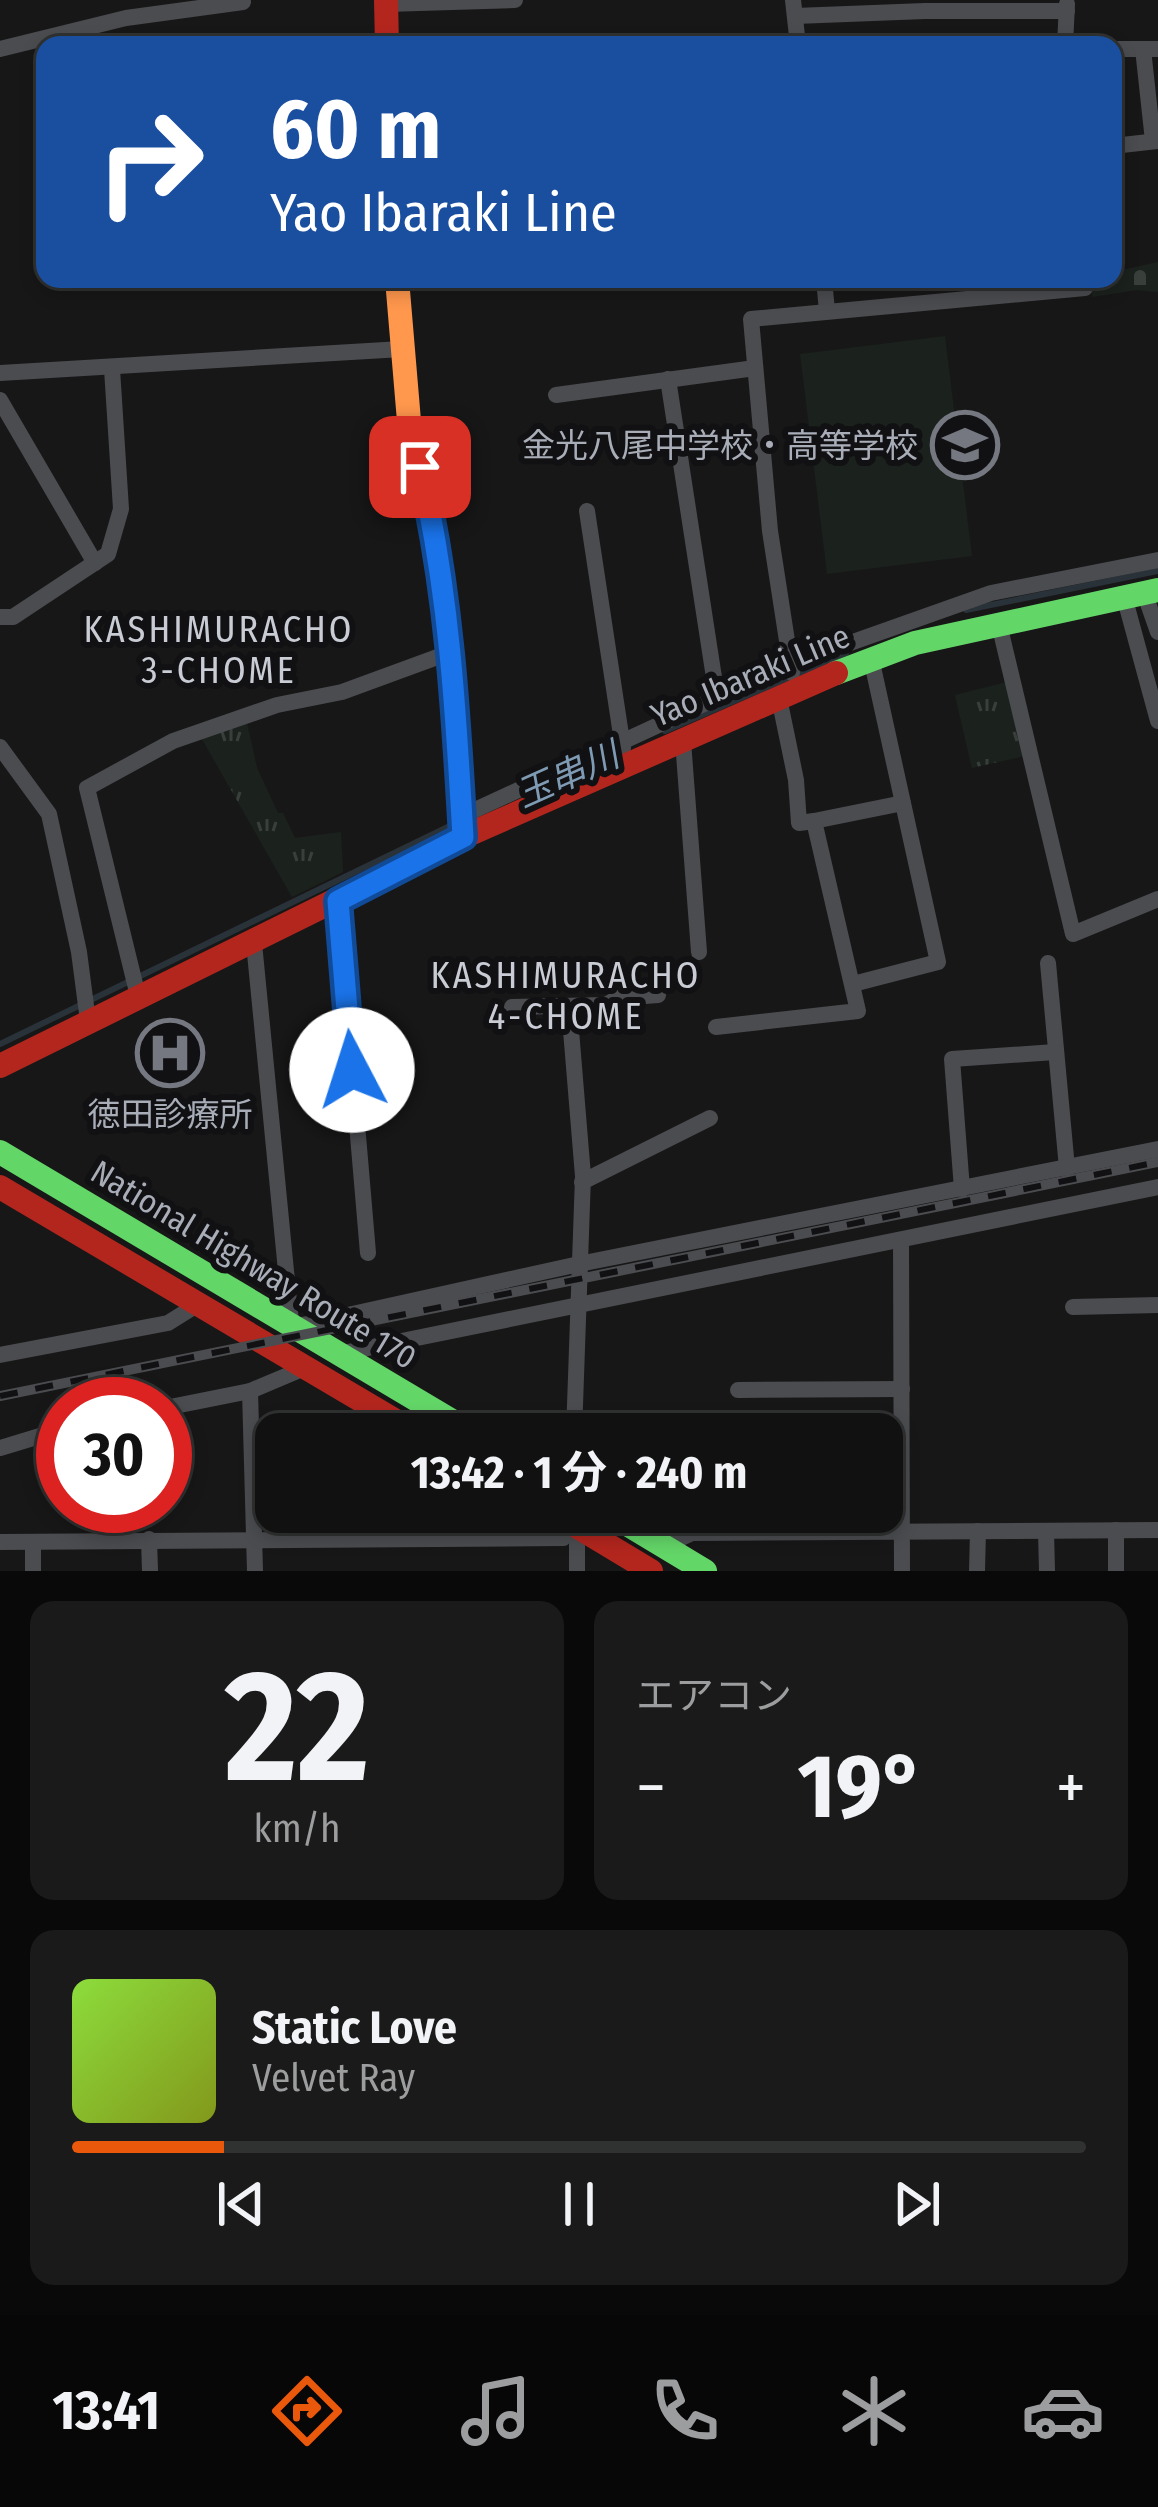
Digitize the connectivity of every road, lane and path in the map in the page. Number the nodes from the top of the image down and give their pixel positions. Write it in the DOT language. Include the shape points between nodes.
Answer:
graph roads {
  1 [pos="515,0"];
  2 [pos="243,2"];
  3 [pos="386,2"];
  4 [pos="925,5"];
  5 [pos="1067,5"];
  6 [pos="794,8"];
  7 [pos="51,36"];
  8 [pos="386,36"];
  9 [pos="1065,36"];
  10 [pos="36,40"];
  11 [pos="0,49"];
  12 [pos="1151,49"];
  13 [pos="1156,141"];
  14 [pos="1122,145"];
  15 [pos="398,288"];
  16 [pos="825,288"];
  17 [pos="1008,288"];
  18 [pos="827,311"];
  19 [pos="402,349"];
  20 [pos="755,368"];
  21 [pos="112,369"];
  22 [pos="0,373"];
  23 [pos="668,379"];
  24 [pos="556,395"];
  25 [pos="0,400"];
  26 [pos="587,511"];
  27 [pos="1158,560"];
  28 [pos="95,563"];
  29 [pos="1142,592"];
  30 [pos="0,617"];
  31 [pos="999,623"];
  32 [pos="1158,632"];
  33 [pos="451,652"];
  34 [pos="871,658"];
  35 [pos="791,681"];
  36 [pos="717,697"];
  37 [pos="1158,721"];
  38 [pos="683,741"];
  39 [pos="0,747"];
  40 [pos="624,751"];
  41 [pos="22,776"];
  42 [pos="0,778"];
  43 [pos="903,802"];
  44 [pos="814,821"];
  45 [pos="462,827"];
  46 [pos="1158,899"];
  47 [pos="338,901"];
  48 [pos="254,943"];
  49 [pos="699,952"];
  50 [pos="1048,963"];
  51 [pos="853,984"];
  52 [pos="658,995"];
  53 [pos="138,996"];
  54 [pos="569,1006"];
  55 [pos="512,1007"];
  56 [pos="88,1022"];
  57 [pos="716,1027"];
  58 [pos="1054,1052"];
  59 [pos="0,1066"];
  60 [pos="710,1118"];
  61 [pos="1158,1149"];
  62 [pos="0,1152"];
  63 [pos="1067,1168"];
  64 [pos="582,1182"];
  65 [pos="0,1187"];
  66 [pos="1158,1187"];
  67 [pos="962,1189"];
  68 [pos="901,1240"];
  69 [pos="368,1253"];
  70 [pos="579,1264"];
  71 [pos="217,1281"];
  72 [pos="200,1303"];
  73 [pos="1158,1305"];
  74 [pos="577,1306"];
  75 [pos="1073,1307"];
  76 [pos="294,1324"];
  77 [pos="343,1354"];
  78 [pos="0,1355"];
  79 [pos="308,1367"];
  80 [pos="902,1389"];
  81 [pos="738,1390"];
  82 [pos="250,1391"];
  83 [pos="192,1403"];
  84 [pos="384,1413"];
  85 [pos="440,1413"];
  86 [pos="574,1413"];
  87 [pos="902,1413"];
  88 [pos="36,1438"];
  89 [pos="0,1448"];
  90 [pos="1158,1530"];
  91 [pos="978,1531"];
  92 [pos="1046,1531"];
  93 [pos="1116,1531"];
  94 [pos="903,1532"];
  95 [pos="564,1533"];
  96 [pos="571,1533"];
  97 [pos="592,1533"];
  98 [pos="642,1533"];
  99 [pos="692,1533"];
  100 [pos="902,1533"];
  101 [pos="255,1538"];
  102 [pos="149,1539"];
  103 [pos="0,1542"];
  104 [pos="33,1542"];
  105 [pos="663,1546"];
  106 [pos="34,1571"];
  107 [pos="150,1571"];
  108 [pos="255,1571"];
  109 [pos="577,1571"];
  110 [pos="651,1571"];
  111 [pos="705,1571"];
  112 [pos="902,1571"];
  113 [pos="977,1571"];
  114 [pos="1047,1571"];
  115 [pos="1117,1571"];
  1 -- 3 [label="street"];
  2 -- 7 [label="street"];
  3 -- 8 [label="main road"];
  4 -- 5 [label="street"];
  4 -- 6 [label="street"];
  5 -- 9 [label="street"];
  10 -- 11 [label="street"];
  12 -- 13 [label="street"];
  13 -- 14 [label="street"];
  15 -- 19 [label="main road"];
  16 -- 18 [label="street"];
  17 -- 18 [label="street"];
  18 -- 20 [label="street" via="751,320"];
  19 -- 21 [label="street"];
  19 -- 33 [label="main road"];
  20 -- 23 [label="street"];
  20 -- 35 [label="street"];
  21 -- 22 [label="street"];
  21 -- 28 [label="street" via="121,509 109,554"];
  23 -- 24 [label="street"];
  23 -- 36 [label="street"];
  25 -- 28 [label="street"];
  26 -- 40 [label="street"];
  27 -- 35 [label="street" via="992,593"];
  28 -- 30 [label="street"];
  29 -- 31 [label="main road, Yao Ibaraki Line"];
  29 -- 32 [label="street"];
  29 -- 37 [label="street"];
  31 -- 34 [label="main road, Yao Ibaraki Line"];
  31 -- 46 [label="street" via="1073,934"];
  33 -- 45 [label="main road"];
  33 -- 53 [label="street" via="173,741 87,788"];
  34 -- 35 [label="main road, Yao Ibaraki Line"];
  34 -- 43 [label="street"];
  35 -- 36 [label="street"];
  35 -- 38 [label="main road, Yao Ibaraki Line"];
  35 -- 44 [label="street" via="799,823"];
  36 -- 40 [label="street"];
  38 -- 40 [label="main road, Yao Ibaraki Line"];
  38 -- 49 [label="street"];
  39 -- 41 [label="street"];
  40 -- 45 [label="main road, Yao Ibaraki Line"];
  41 -- 42 [label="street"];
  41 -- 56 [label="street" via="49,814"];
  43 -- 44 [label="street"];
  43 -- 51 [label="street" via="938,962"];
  44 -- 51 [label="street"];
  45 -- 47 [label="main road, Yao Ibaraki Line"];
  47 -- 48 [label="main road, Yao Ibaraki Line"];
  47 -- 69 [label="street"];
  48 -- 53 [label="main road, Yao Ibaraki Line"];
  48 -- 76 [label="street"];
  50 -- 58 [label="street"];
  51 -- 57 [label="street" via="858,1011"];
  52 -- 54 [label="street"];
  53 -- 56 [label="main road, Yao Ibaraki Line"];
  54 -- 55 [label="street"];
  54 -- 64 [label="street"];
  56 -- 59 [label="main road, Yao Ibaraki Line"];
  58 -- 63 [label="street"];
  58 -- 67 [label="street" via="952,1059"];
  60 -- 64 [label="street"];
  61 -- 63 [label="street"];
  62 -- 71 [label="main road, National Highway Route 170"];
  63 -- 67 [label="street"];
  64 -- 70 [label="street"];
  65 -- 72 [label="main road, National Highway Route 170"];
  66 -- 68 [label="street"];
  67 -- 70 [label="street"];
  68 -- 74 [label="street"];
  68 -- 80 [label="street"];
  70 -- 74 [label="street"];
  70 -- 76 [label="street"];
  71 -- 72 [label="street"];
  71 -- 76 [label="main road, National Highway Route 170"];
  72 -- 78 [label="street" via="168,1323"];
  72 -- 79 [label="main road, National Highway Route 170"];
  73 -- 75 [label="street"];
  74 -- 77 [label="street"];
  74 -- 86 [label="street"];
  76 -- 77 [label="main road, National Highway Route 170"];
  77 -- 85 [label="main road, National Highway Route 170"];
  79 -- 82 [label="street"];
  79 -- 84 [label="main road, National Highway Route 170"];
  80 -- 81 [label="street"];
  80 -- 87 [label="street"];
  82 -- 83 [label="street"];
  82 -- 101 [label="street"];
  88 -- 89 [label="street"];
  90 -- 93 [label="street"];
  91 -- 92 [label="street"];
  91 -- 94 [label="street"];
  91 -- 113 [label="street"];
  92 -- 93 [label="street"];
  92 -- 114 [label="street"];
  93 -- 115 [label="street"];
  95 -- 101 [label="street"];
  96 -- 109 [label="street"];
  97 -- 110 [label="main road"];
  98 -- 105 [label="main road"];
  99 -- 105 [label="street"];
  100 -- 112 [label="street"];
  101 -- 102 [label="street"];
  101 -- 108 [label="street"];
  102 -- 104 [label="street"];
  102 -- 107 [label="street"];
  103 -- 104 [label="street"];
  104 -- 106 [label="street"];
  105 -- 111 [label="main road"];
}
